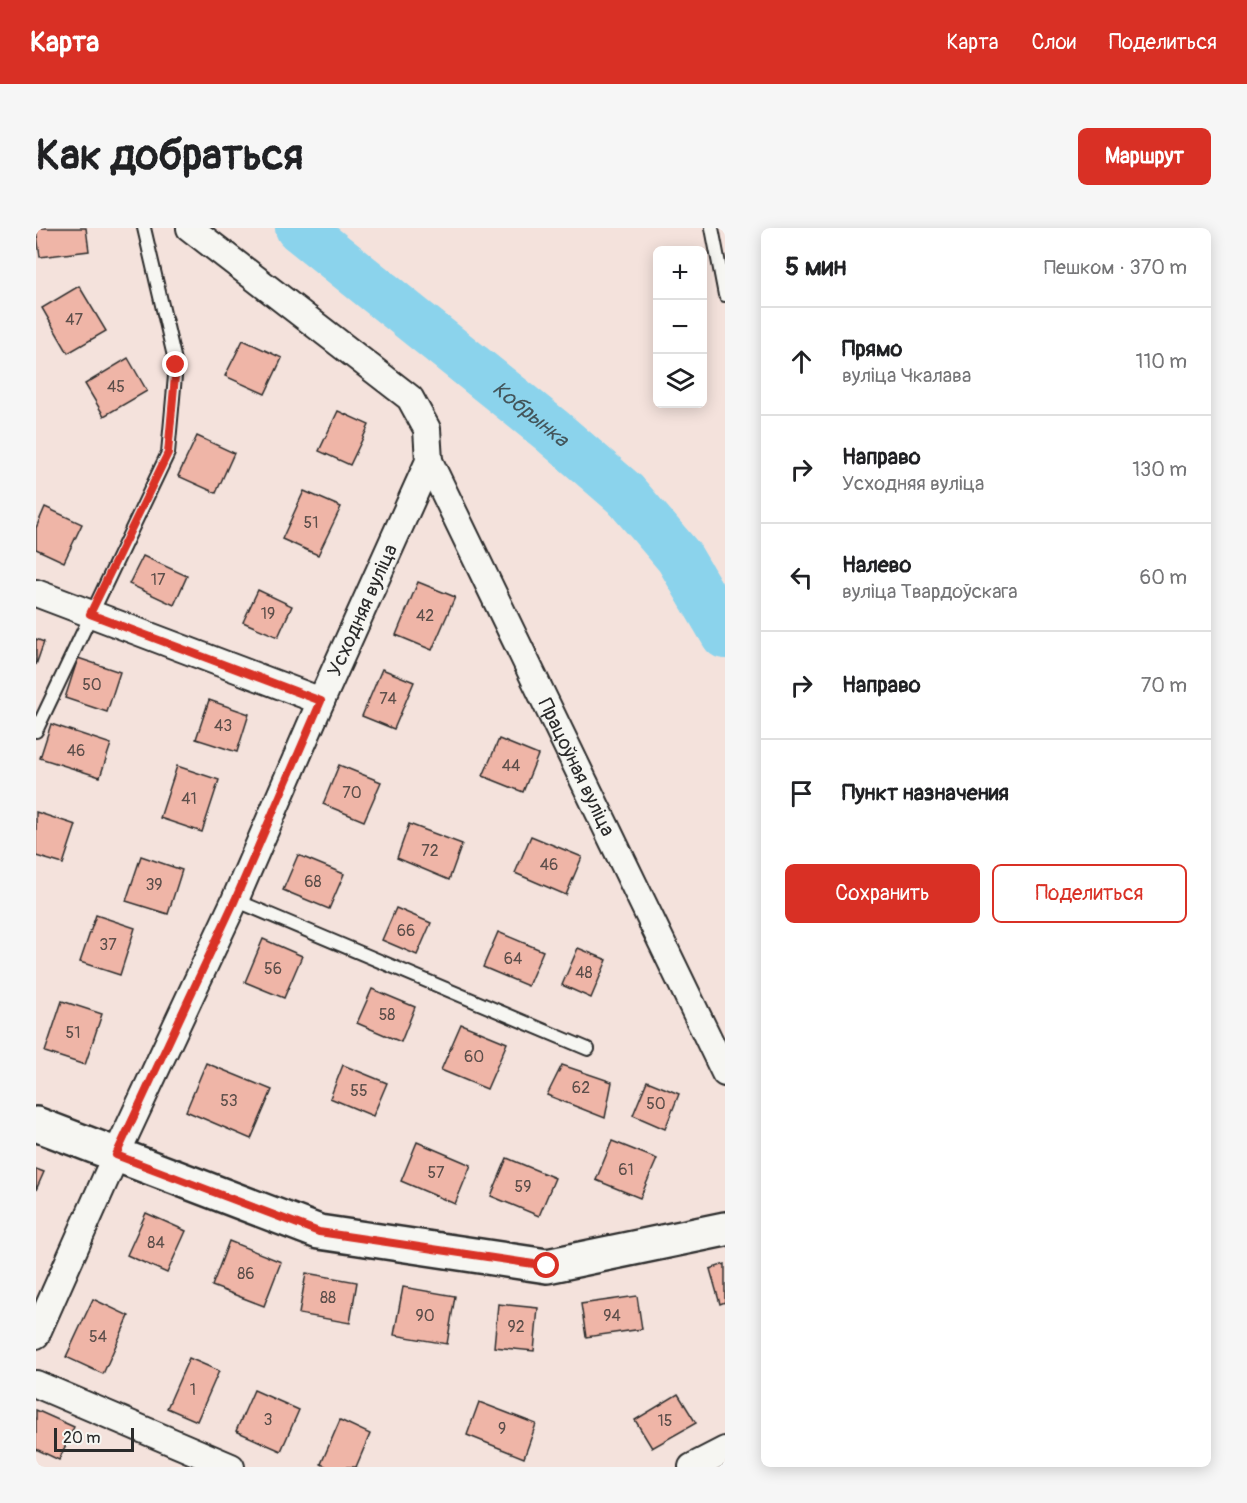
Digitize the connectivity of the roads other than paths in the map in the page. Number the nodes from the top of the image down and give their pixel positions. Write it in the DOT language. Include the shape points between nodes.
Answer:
graph roads {
  1 [pos="144,228"];
  2 [pos="190,228"];
  3 [pos="712,228"];
  4 [pos="725,295"];
  5 [pos="429,461"];
  6 [pos="36,593"];
  7 [pos="90,614"];
  8 [pos="321,701"];
  9 [pos="36,731"];
  10 [pos="235,900"];
  11 [pos="588,1049"];
  12 [pos="725,1073"];
  13 [pos="36,1124"];
  14 [pos="116,1155"];
  15 [pos="725,1229"];
  16 [pos="36,1335"];
  17 [pos="36,1384"];
  18 [pos="725,1450"];
  19 [pos="231,1467"];
  20 [pos="692,1467"];
  1 -- 7 [label="lane" via="176,365 168,453"];
  2 -- 5 [label="street, Усходняя вуліца" via="410,398 427,429"];
  3 -- 4 [label="lane"];
  5 -- 8 [label="street, Усходняя вуліца"];
  5 -- 12 [label="street, Працоўная вуліца"];
  6 -- 7 [label="street"];
  7 -- 8 [label="street"];
  7 -- 9 [label="lane"];
  8 -- 10 [label="street, Усходняя вуліца"];
  10 -- 11 [label="lane"];
  10 -- 14 [label="street, Усходняя вуліца"];
  13 -- 14 [label="main road"];
  14 -- 15 [label="main road" via="319,1232 547,1266"];
  14 -- 16 [label="street, Усходняя вуліца"];
  17 -- 19 [label="street"];
  18 -- 20 [label="street"];
}
